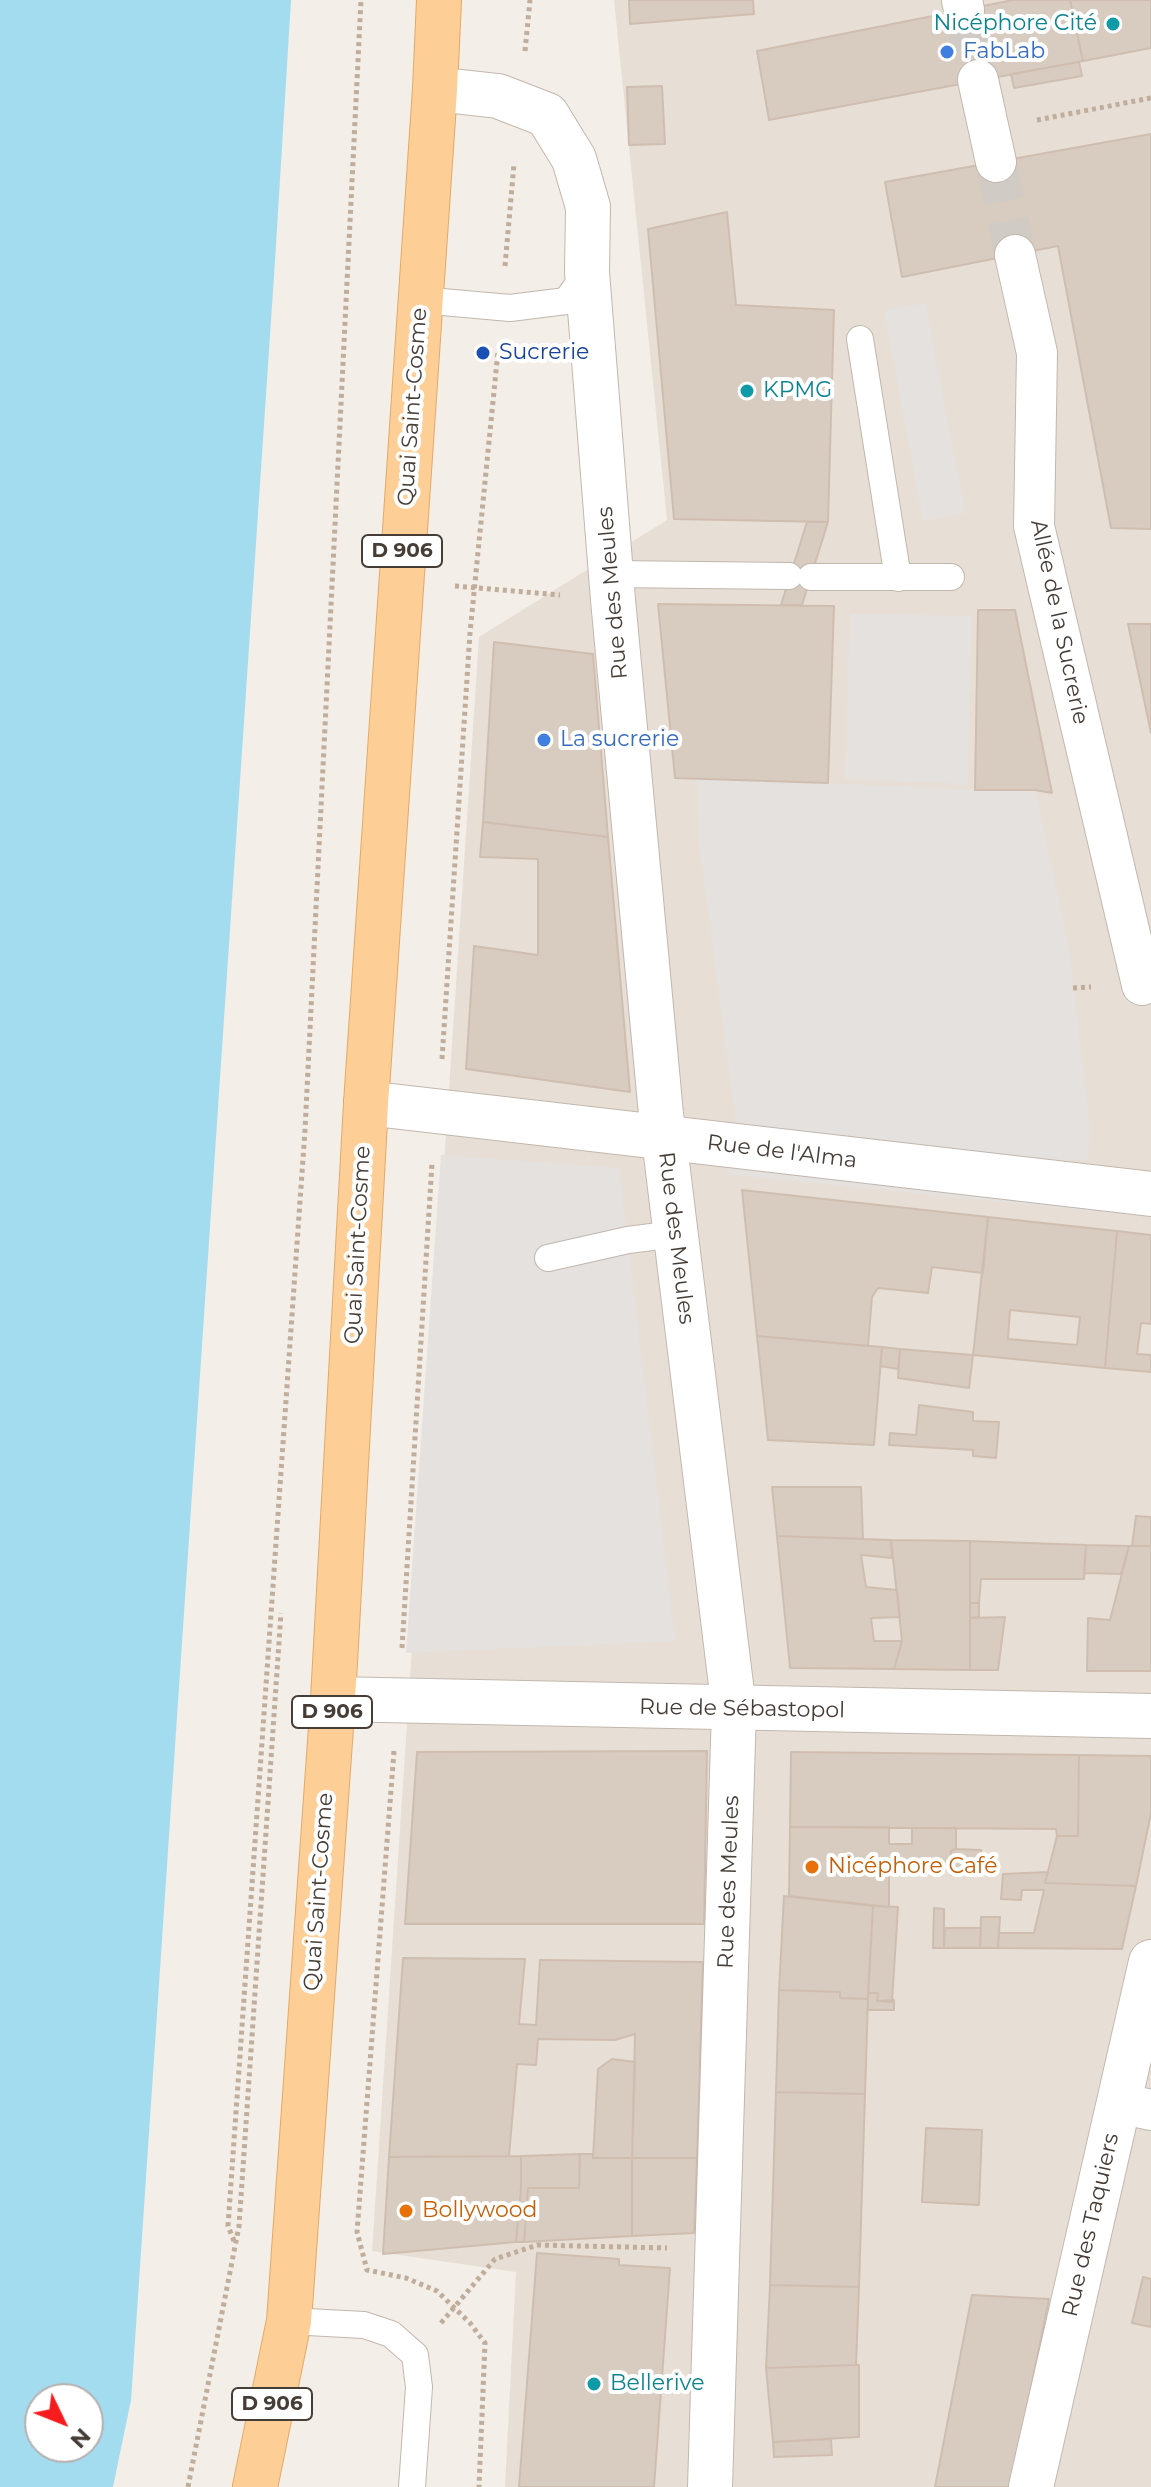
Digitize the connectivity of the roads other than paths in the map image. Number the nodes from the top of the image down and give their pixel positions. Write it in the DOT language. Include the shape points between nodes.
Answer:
graph roads {
  1 [pos="439,0"];
  2 [pos="978,80"];
  3 [pos="435,89"];
  4 [pos="993,146"];
  5 [pos="1015,255"];
  6 [pos="587,272"];
  7 [pos="420,300"];
  8 [pos="860,339"];
  9 [pos="951,577"];
  10 [pos="898,578"];
  11 [pos="612,587"];
  12 [pos="1142,985"];
  13 [pos="366,1103"];
  14 [pos="664,1138"];
  15 [pos="1151,1194"];
  16 [pos="675,1234"];
  17 [pos="548,1258"];
  18 [pos="333,1699"];
  19 [pos="734,1709"];
  20 [pos="1151,1716"];
  21 [pos="1151,1962"];
  22 [pos="1135,2106"];
  23 [pos="289,2321"];
  24 [pos="255,2487"];
  25 [pos="279,2487"];
  26 [pos="412,2487"];
  27 [pos="710,2487"];
  28 [pos="1031,2487"];
  1 -- 3 [label="main road, Quai Saint-Cosme / D 906"];
  2 -- 4 [label="street"];
  3 -- 6 [label="street, Rue des Meules" via="498,96 547,115 574,159 588,207"];
  3 -- 7 [label="main road, Quai Saint-Cosme / D 906"];
  5 -- 12 [label="street, Allée de la Sucrerie" via="1037,353 1034,526"];
  6 -- 7 [label="lane" via="566,301 502,307"];
  6 -- 11 [label="street, Rue des Meules"];
  7 -- 13 [label="main road, Quai Saint-Cosme / D 906"];
  8 -- 10 [label="lane"];
  9 -- 10 [label="lane"];
  10 -- 11 [label="lane" via="800,577"];
  11 -- 14 [label="street, Rue des Meules"];
  13 -- 14 [label="street, Rue de l'Alma"];
  13 -- 18 [label="main road, Quai Saint-Cosme / D 906"];
  14 -- 15 [label="street, Rue de l'Alma"];
  14 -- 16 [label="street, Rue des Meules"];
  16 -- 17 [label="lane"];
  16 -- 19 [label="street, Rue des Meules"];
  18 -- 19 [label="street, Rue de Sébastopol"];
  18 -- 23 [label="main road, Quai Saint-Cosme / D 906"];
  19 -- 20 [label="street, Rue de Sébastopol"];
  19 -- 27 [label="street, Rue des Meules"];
  21 -- 22 [label="street, Rue des Taquiers"];
  22 -- 28 [label="street, Rue des Taquiers"];
  23 -- 24 [label="main road, Quai Saint-Cosme / D 906"];
  23 -- 25 [label="main road, D 906"];
  23 -- 26 [label="lane" via="364,2325 391,2334 415,2355 419,2387"];
}
